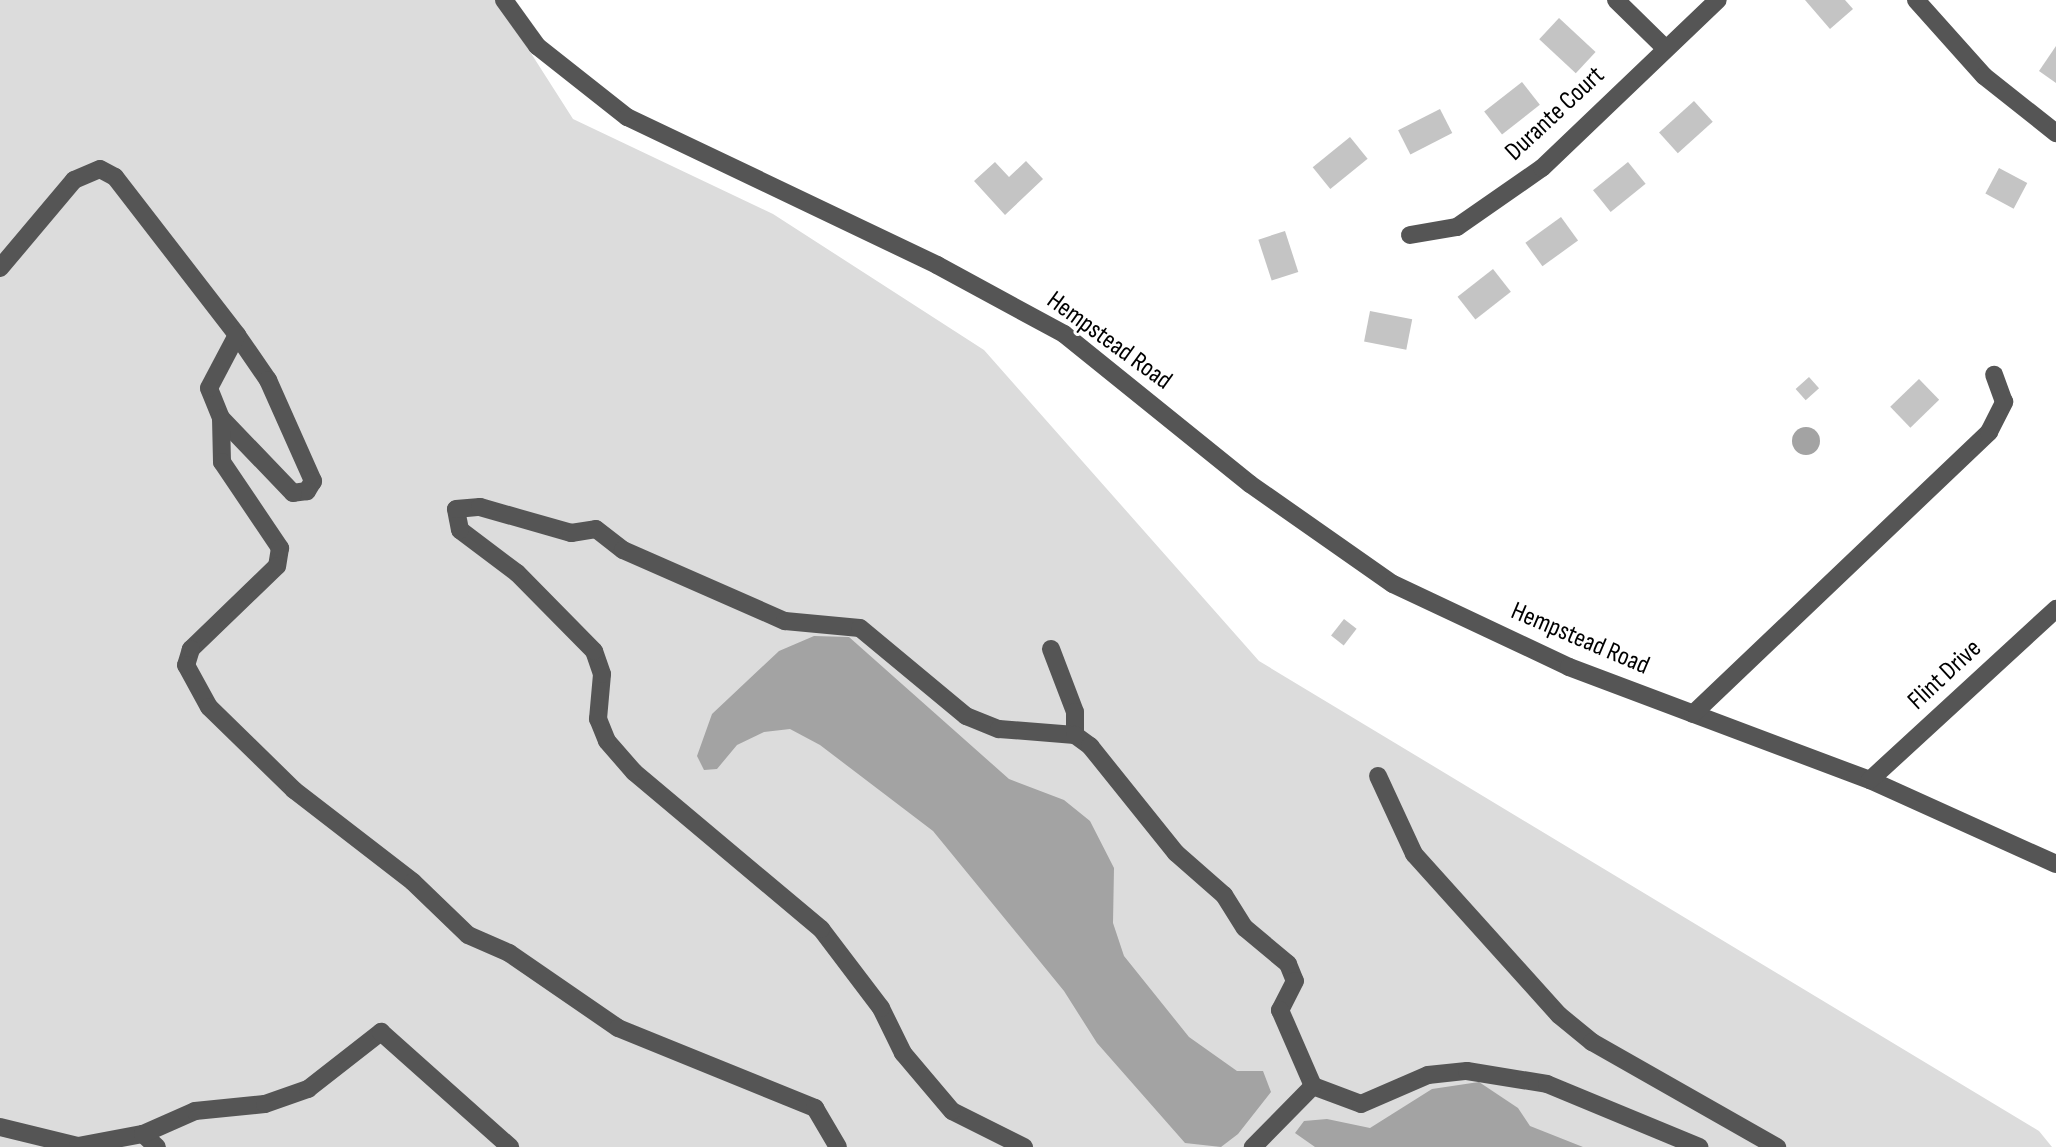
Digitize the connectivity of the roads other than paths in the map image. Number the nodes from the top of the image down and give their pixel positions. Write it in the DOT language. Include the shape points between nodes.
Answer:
graph roads {
  1 [pos="504,0"];
  2 [pos="1616,0"];
  3 [pos="1718,0"];
  4 [pos="1916,0"];
  5 [pos="1664,47"];
  6 [pos="2056,133"];
  7 [pos="1410,235"];
  8 [pos="0,268"];
  9 [pos="237,335"];
  10 [pos="1994,375"];
  11 [pos="220,418"];
  12 [pos="2056,609"];
  13 [pos="1051,649"];
  14 [pos="1693,714"];
  15 [pos="1076,735"];
  16 [pos="1378,776"];
  17 [pos="1870,780"];
  18 [pos="2056,864"];
  19 [pos="1312,1086"];
  20 [pos="0,1127"];
  21 [pos="143,1134"];
  22 [pos="1260,1145"];
  23 [pos="157,1147"];
  24 [pos="510,1147"];
  25 [pos="838,1147"];
  26 [pos="1024,1147"];
  27 [pos="1699,1147"];
  28 [pos="1777,1147"];
  1 -- 14 [label="street, Hempstead Road" via="537,46 627,117 937,265 1064,334 1357,563 1569,667"];
  2 -- 5 [label="street"];
  3 -- 5 [label="street, Durante Court"];
  4 -- 6 [label="street" via="1984,76"];
  5 -- 7 [label="street, Durante Court" via="1542,168 1457,227"];
  8 -- 9 [label="street" via="74,180 100,169 115,177"];
  9 -- 11 [label="street" via="209,388"];
  9 -- 11 [label="street" via="268,380 302,453 313,481 307,491 293,493"];
  10 -- 14 [label="street" via="2004,402 1989,432"];
  11 -- 25 [label="street" via="222,461 280,548 277,566 191,649 186,665 209,706 294,790 413,882 468,935 509,953 618,1028 815,1108"];
  12 -- 17 [label="street, Flint Drive"];
  13 -- 15 [label="street" via="1075,712"];
  14 -- 17 [label="street, Hempstead Road"];
  15 -- 19 [label="street" via="1111,765 1197,878 1224,895 1245,928 1288,964 1296,981 1280,1010"];
  15 -- 26 [label="street" via="999,729 966,716 860,628 785,621 624,550 596,529 544,529 464,504 453,515 460,530 517,573 594,651 602,674 598,719 607,740 634,772 821,929 881,1008 903,1053 952,1111"];
  16 -- 28 [label="street" via="1414,853 1559,1014 1592,1042"];
  17 -- 18 [label="street, Hempstead Road"];
  19 -- 22 [label="street" via="1274,1118"];
  19 -- 27 [label="street" via="1361,1104 1428,1075 1493,1075 1547,1084"];
  20 -- 21 [label="street" via="78,1146"];
  21 -- 23 [label="street"];
  21 -- 24 [label="street" via="195,1111 265,1104 308,1089 382,1032"];
}
